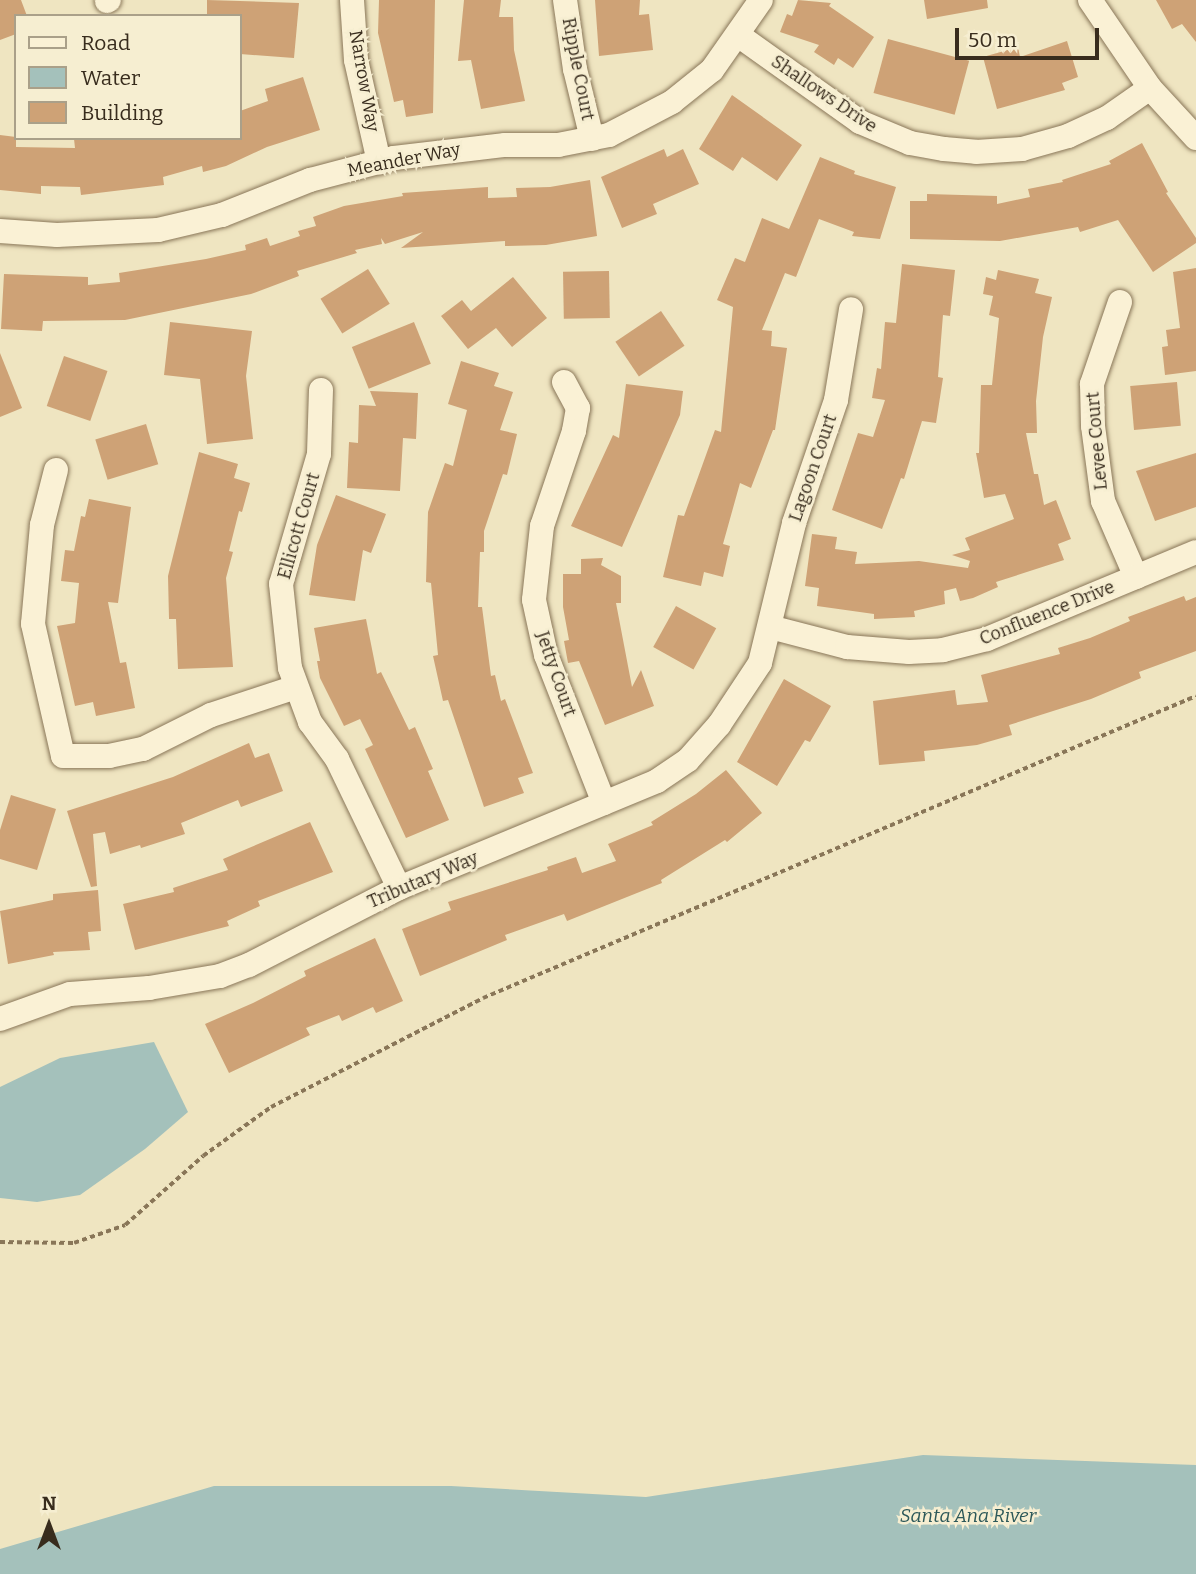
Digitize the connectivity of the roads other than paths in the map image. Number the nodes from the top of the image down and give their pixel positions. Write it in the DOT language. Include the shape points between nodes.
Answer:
graph roads {
  1 [pos="352,0"];
  2 [pos="565,0"];
  3 [pos="761,0"];
  4 [pos="1090,0"];
  5 [pos="738,35"];
  6 [pos="1150,88"];
  7 [pos="1196,138"];
  8 [pos="592,139"];
  9 [pos="380,162"];
  10 [pos="0,230"];
  11 [pos="1120,302"];
  12 [pos="851,309"];
  13 [pos="564,382"];
  14 [pos="321,390"];
  15 [pos="56,470"];
  16 [pos="1196,552"];
  17 [pos="1136,578"];
  18 [pos="770,627"];
  19 [pos="296,687"];
  20 [pos="604,803"];
  21 [pos="399,888"];
  22 [pos="0,1019"];
  1 -- 9 [label="street, Narrow Way" via="356,60"];
  2 -- 8 [label="street, Ripple Court"];
  3 -- 5 [label="street, Meander Way"];
  4 -- 6 [label="street"];
  5 -- 6 [label="street, Shallows Drive" via="860,122 910,143 944,149 1022,149 1068,136 1107,118"];
  5 -- 8 [label="street, Meander Way" via="712,70 672,102 609,135"];
  6 -- 7 [label="street"];
  8 -- 9 [label="street, Meander Way" via="558,145 450,149"];
  9 -- 10 [label="street, Meander Way" via="310,180 222,215 158,230 57,235"];
  11 -- 17 [label="street, Levee Court" via="1092,384 1093,426 1103,501"];
  12 -- 18 [label="street, Lagoon Court" via="836,400 794,523"];
  13 -- 20 [label="street, Jetty Court" via="578,408 542,526 534,600 546,655"];
  14 -- 19 [label="street, Ellicott Court" via="319,454 281,584"];
  15 -- 19 [label="street" via="42,525 33,624 63,756 109,756 143,749 211,715"];
  16 -- 17 [label="street, Confluence Drive"];
  17 -- 18 [label="street, Confluence Drive" via="987,639 943,650 847,647"];
  18 -- 20 [label="street, Tributary Way" via="760,663 740,697 688,760 657,781"];
  19 -- 21 [label="street, Ellicott Court" via="310,722 337,759"];
  20 -- 21 [label="street, Tributary Way"];
  21 -- 22 [label="street, Tributary Way" via="220,976 149,988 70,993"];
}
